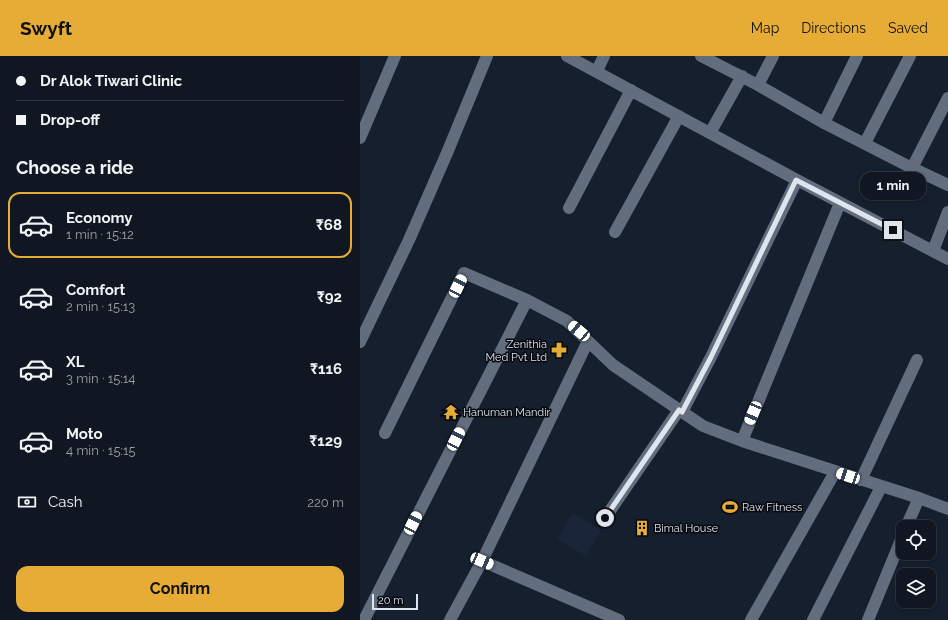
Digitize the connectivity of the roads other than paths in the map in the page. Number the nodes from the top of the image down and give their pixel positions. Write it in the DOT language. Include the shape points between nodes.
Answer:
graph roads {
  1 [pos="395,56"];
  2 [pos="486,56"];
  3 [pos="567,56"];
  4 [pos="604,56"];
  5 [pos="773,56"];
  6 [pos="857,56"];
  7 [pos="910,56"];
  8 [pos="709,58"];
  9 [pos="597,71"];
  10 [pos="742,76"];
  11 [pos="758,85"];
  12 [pos="631,90"];
  13 [pos="948,98"];
  14 [pos="679,116"];
  15 [pos="824,123"];
  16 [pos="710,133"];
  17 [pos="360,138"];
  18 [pos="865,143"];
  19 [pos="912,168"];
  20 [pos="796,180"];
  21 [pos="948,185"];
  22 [pos="840,203"];
  23 [pos="570,208"];
  24 [pos="948,212"];
  25 [pos="615,232"];
  26 [pos="932,251"];
  27 [pos="948,259"];
  28 [pos="527,300"];
  29 [pos="588,341"];
  30 [pos="360,342"];
  31 [pos="917,360"];
  32 [pos="681,411"];
  33 [pos="385,433"];
  34 [pos="742,441"];
  35 [pos="834,472"];
  36 [pos="861,480"];
  37 [pos="881,487"];
  38 [pos="919,498"];
  39 [pos="948,509"];
  40 [pos="605,518"];
  41 [pos="909,520"];
  42 [pos="896,552"];
  43 [pos="482,561"];
  44 [pos="364,620"];
  45 [pos="450,620"];
  46 [pos="618,620"];
  47 [pos="751,620"];
  48 [pos="813,620"];
  49 [pos="868,620"];
  1 -- 17 [label="street"];
  2 -- 30 [label="street" via="412,233"];
  3 -- 9 [label="street"];
  4 -- 9 [label="street"];
  5 -- 11 [label="street"];
  6 -- 15 [label="street"];
  7 -- 18 [label="street"];
  8 -- 10 [label="street"];
  9 -- 12 [label="street"];
  10 -- 11 [label="street"];
  10 -- 16 [label="street"];
  11 -- 15 [label="street"];
  12 -- 14 [label="street"];
  12 -- 23 [label="street"];
  13 -- 19 [label="street"];
  14 -- 16 [label="street"];
  14 -- 25 [label="street"];
  15 -- 18 [label="street"];
  16 -- 20 [label="street"];
  18 -- 19 [label="street"];
  19 -- 21 [label="street"];
  20 -- 22 [label="street"];
  20 -- 32 [label="street" via="714,350"];
  22 -- 26 [label="street"];
  22 -- 34 [label="street"];
  24 -- 26 [label="street"];
  26 -- 27 [label="street"];
  28 -- 29 [label="street" via="567,321"];
  28 -- 33 [label="street" via="464,273"];
  28 -- 44 [label="street"];
  29 -- 32 [label="street" via="613,365"];
  29 -- 43 [label="street"];
  31 -- 36 [label="street"];
  32 -- 34 [label="street" via="703,426"];
  32 -- 40 [label="street"];
  34 -- 35 [label="street"];
  35 -- 36 [label="street"];
  35 -- 47 [label="street"];
  36 -- 37 [label="street"];
  37 -- 38 [label="street"];
  37 -- 48 [label="street"];
  38 -- 39 [label="street"];
  38 -- 41 [label="street"];
  42 -- 49 [label="street"];
  43 -- 45 [label="street"];
  43 -- 46 [label="street"];
}
